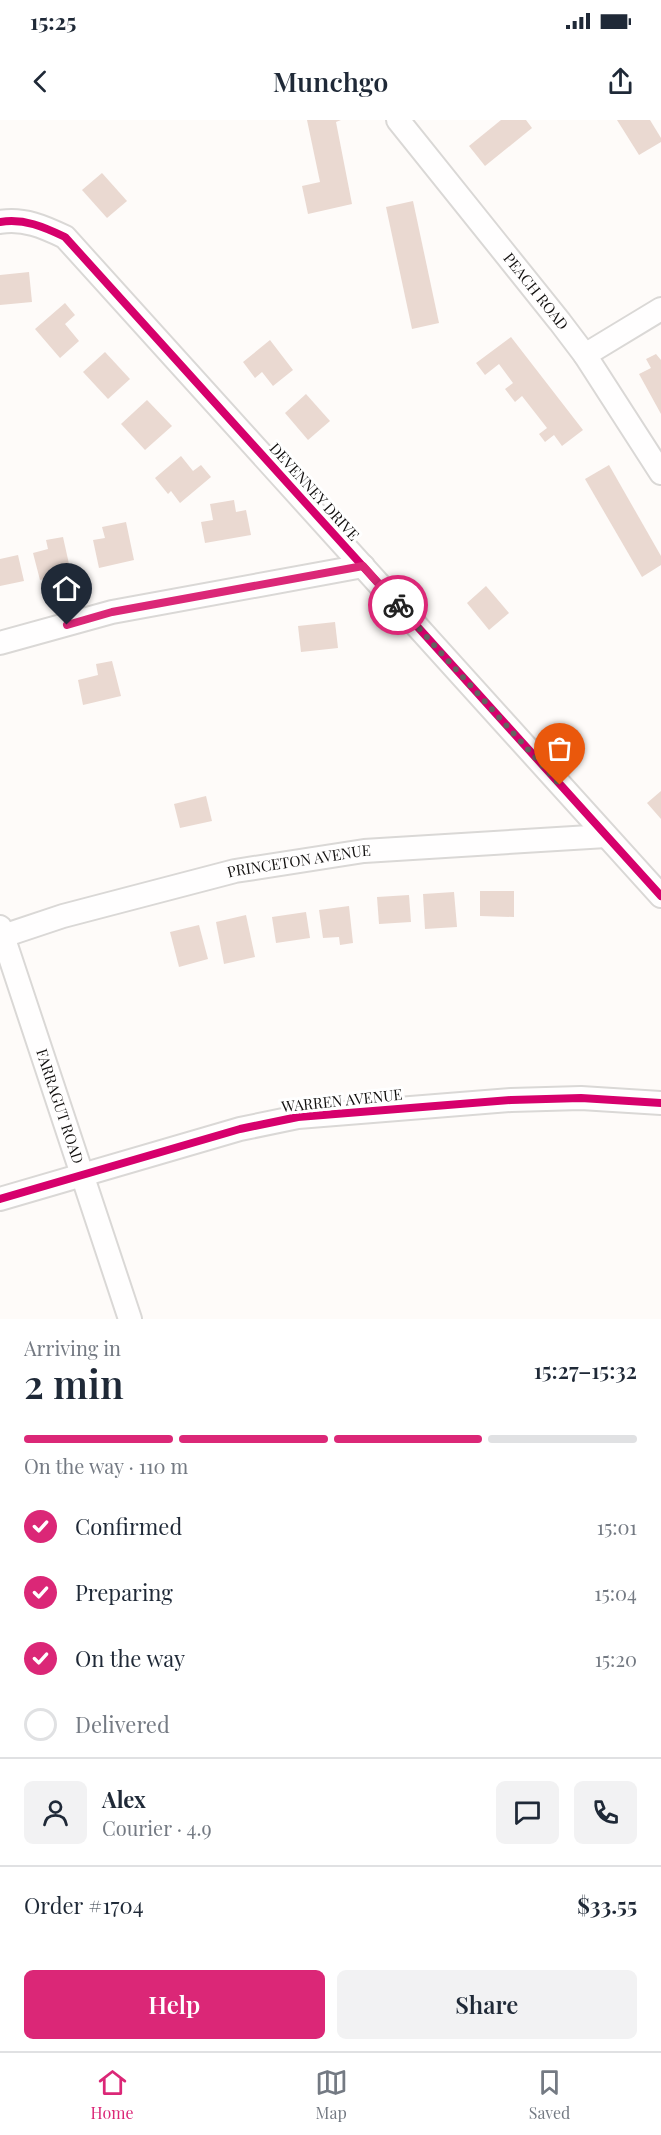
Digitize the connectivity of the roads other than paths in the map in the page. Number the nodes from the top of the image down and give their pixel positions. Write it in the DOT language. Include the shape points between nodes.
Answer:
graph roads {
  1 [pos="398,120"];
  2 [pos="0,222"];
  3 [pos="661,309"];
  4 [pos="585,355"];
  5 [pos="661,473"];
  6 [pos="363,566"];
  7 [pos="0,643"];
  8 [pos="606,836"];
  9 [pos="661,896"];
  10 [pos="1,934"];
  11 [pos="661,1103"];
  12 [pos="83,1175"];
  13 [pos="0,1199"];
  14 [pos="130,1319"];
  1 -- 4 [label="street, PEACH ROAD"];
  2 -- 6 [label="street, DEVENNEY DRIVE" via="13,220 40,226 65,237"];
  3 -- 4 [label="street"];
  4 -- 5 [label="street, PEACH ROAD"];
  6 -- 7 [label="street" via="112,612"];
  6 -- 8 [label="street, DEVENNEY DRIVE"];
  8 -- 9 [label="street, DEVENNEY DRIVE"];
  8 -- 10 [label="street, PRINCETON AVENUE" via="364,851 235,871"];
  10 -- 12 [label="street, FARRAGUT ROAD"];
  11 -- 12 [label="street, WARREN AVENUE" via="581,1098 511,1100 298,1117 240,1129"];
  12 -- 13 [label="street, WARREN AVENUE"];
  12 -- 14 [label="street, FARRAGUT ROAD"];
}
